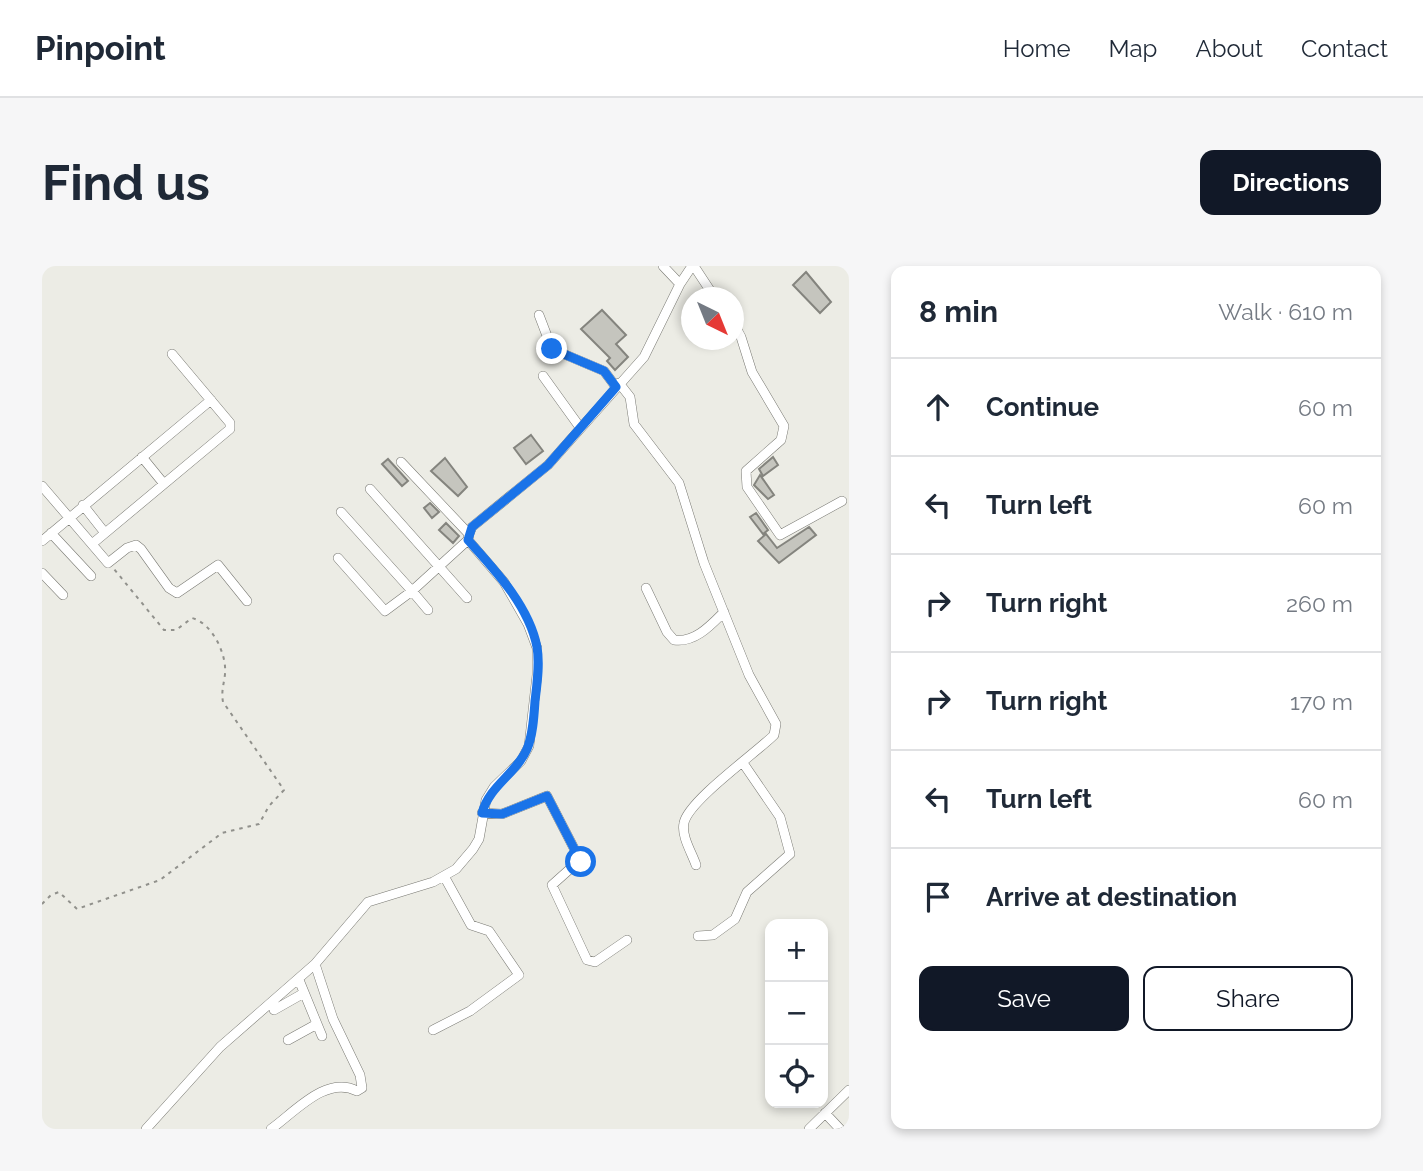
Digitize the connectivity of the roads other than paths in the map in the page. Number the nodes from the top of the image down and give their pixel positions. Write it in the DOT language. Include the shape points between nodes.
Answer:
graph roads {
  1 [pos="663,266"];
  2 [pos="693,266"];
  3 [pos="680,284"];
  4 [pos="707,287"];
  5 [pos="539,315"];
  6 [pos="744,347"];
  7 [pos="172,354"];
  8 [pos="543,376"];
  9 [pos="618,385"];
  10 [pos="211,400"];
  11 [pos="579,426"];
  12 [pos="142,457"];
  13 [pos="401,463"];
  14 [pos="164,484"];
  15 [pos="42,486"];
  16 [pos="370,489"];
  17 [pos="842,500"];
  18 [pos="83,505"];
  19 [pos="341,512"];
  20 [pos="69,518"];
  21 [pos="51,533"];
  22 [pos="105,533"];
  23 [pos="469,537"];
  24 [pos="42,541"];
  25 [pos="92,544"];
  26 [pos="338,558"];
  27 [pos="440,567"];
  28 [pos="42,573"];
  29 [pos="91,576"];
  30 [pos="646,588"];
  31 [pos="412,591"];
  32 [pos="63,595"];
  33 [pos="467,598"];
  34 [pos="247,601"];
  35 [pos="428,610"];
  36 [pos="724,612"];
  37 [pos="743,763"];
  38 [pos="482,813"];
  39 [pos="696,865"];
  40 [pos="444,876"];
  41 [pos="698,936"];
  42 [pos="628,940"];
  43 [pos="315,964"];
  44 [pos="299,980"];
  45 [pos="304,993"];
  46 [pos="274,1010"];
  47 [pos="317,1024"];
  48 [pos="433,1030"];
  49 [pos="322,1036"];
  50 [pos="288,1040"];
  51 [pos="849,1090"];
  52 [pos="825,1113"];
  53 [pos="146,1129"];
  54 [pos="271,1129"];
  55 [pos="809,1129"];
  56 [pos="840,1129"];
  1 -- 3 [label="street"];
  2 -- 3 [label="street"];
  2 -- 4 [label="street"];
  3 -- 9 [label="street" via="648,351"];
  5 -- 9 [label="street" via="552,349 604,371"];
  6 -- 17 [label="street" via="752,372 784,426 781,440 746,471 747,487 780,535"];
  7 -- 10 [label="street"];
  8 -- 11 [label="street"];
  9 -- 11 [label="street"];
  9 -- 36 [label="street" via="630,397 634,424 679,483"];
  10 -- 12 [label="street"];
  10 -- 14 [label="street" via="230,429"];
  11 -- 23 [label="street" via="548,465 472,527"];
  12 -- 14 [label="street"];
  12 -- 18 [label="street"];
  13 -- 23 [label="street"];
  14 -- 22 [label="street"];
  15 -- 20 [label="street"];
  16 -- 27 [label="street"];
  18 -- 20 [label="street"];
  18 -- 22 [label="street"];
  19 -- 31 [label="street"];
  20 -- 21 [label="street"];
  20 -- 25 [label="street"];
  21 -- 24 [label="street"];
  21 -- 29 [label="street"];
  22 -- 25 [label="street"];
  23 -- 27 [label="street"];
  23 -- 38 [label="street" via="504,582 537,648 529,746 521,761 494,787"];
  25 -- 34 [label="street" via="108,563 135,545 177,593 218,565"];
  26 -- 31 [label="street" via="385,611"];
  27 -- 31 [label="street"];
  27 -- 33 [label="street"];
  28 -- 32 [label="street"];
  30 -- 36 [label="street" via="674,640 704,631"];
  31 -- 35 [label="street"];
  36 -- 37 [label="street" via="759,697 776,724 774,735"];
  37 -- 39 [label="street" via="685,818"];
  37 -- 41 [label="street" via="780,817 790,854 747,892 735,919 713,935"];
  38 -- 40 [label="street" via="473,849"];
  38 -- 42 [label="street" via="502,814 547,796 580,860 552,885 587,960 595,962"];
  40 -- 43 [label="street" via="368,902"];
  40 -- 48 [label="street" via="471,925 489,931 519,975 470,1011"];
  43 -- 44 [label="street"];
  43 -- 54 [label="street" via="362,1088 331,1086"];
  44 -- 45 [label="street"];
  44 -- 53 [label="street" via="220,1047"];
  45 -- 46 [label="street"];
  45 -- 47 [label="street"];
  47 -- 49 [label="street"];
  47 -- 50 [label="street"];
  51 -- 52 [label="street"];
  52 -- 55 [label="street"];
  52 -- 56 [label="street"];
}
